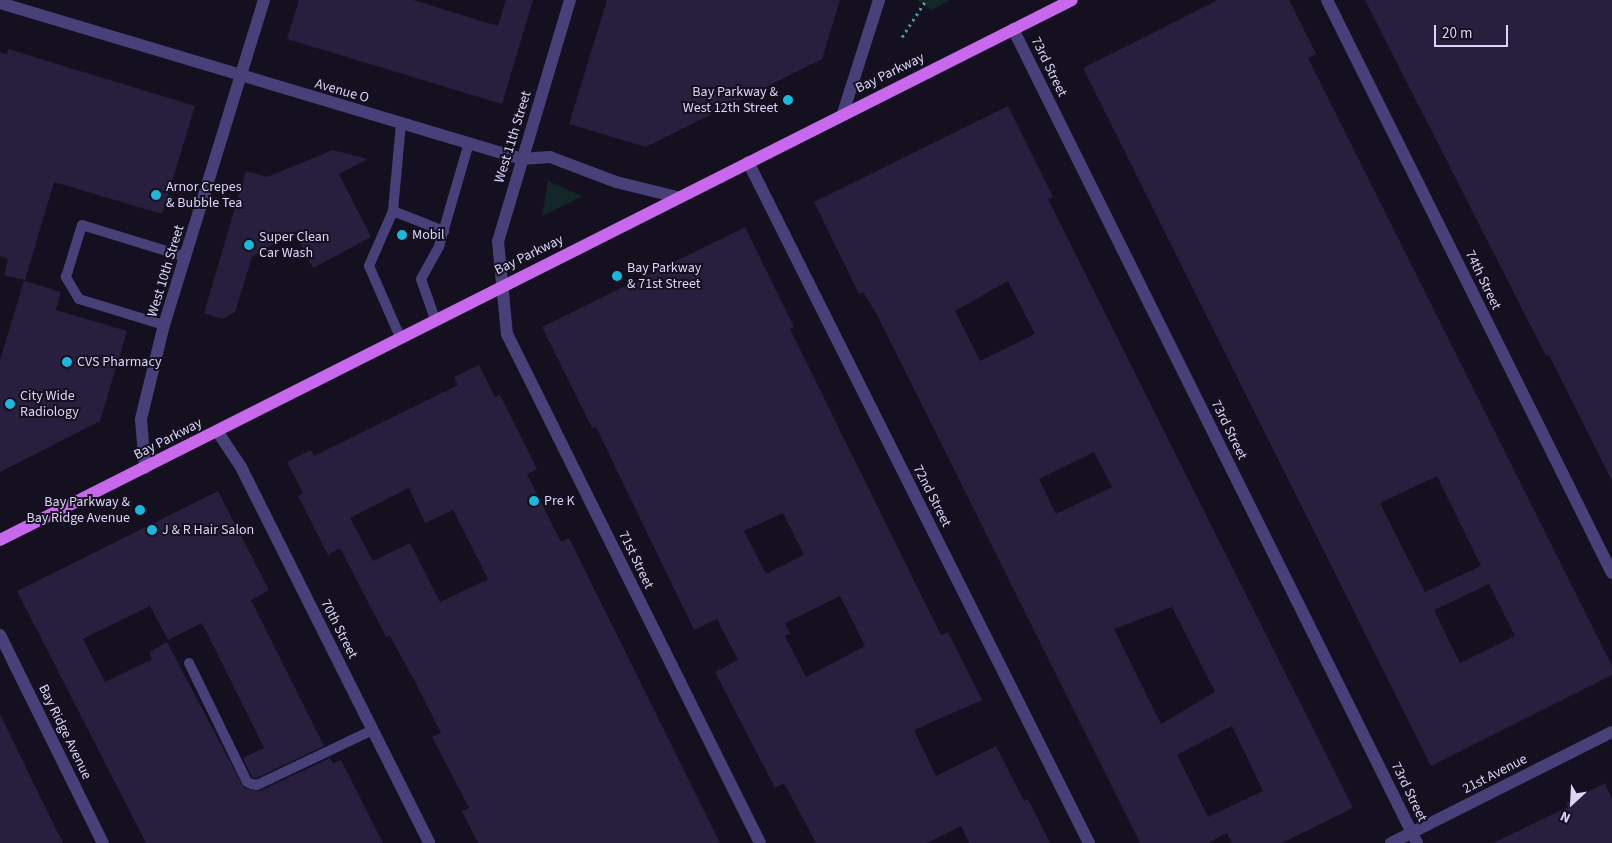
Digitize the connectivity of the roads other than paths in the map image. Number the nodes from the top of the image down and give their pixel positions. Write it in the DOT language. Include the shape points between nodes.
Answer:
graph roads {
  1 [pos="264,0"];
  2 [pos="570,0"];
  3 [pos="879,0"];
  4 [pos="1072,0"];
  5 [pos="1327,0"];
  6 [pos="0,4"];
  7 [pos="1014,30"];
  8 [pos="241,77"];
  9 [pos="843,112"];
  10 [pos="401,123"];
  11 [pos="469,144"];
  12 [pos="522,159"];
  13 [pos="748,162"];
  14 [pos="677,197"];
  15 [pos="393,210"];
  16 [pos="444,231"];
  17 [pos="186,257"];
  18 [pos="502,285"];
  19 [pos="435,319"];
  20 [pos="164,325"];
  21 [pos="400,337"];
  22 [pos="217,431"];
  23 [pos="145,468"];
  24 [pos="0,540"];
  25 [pos="1612,574"];
  26 [pos="0,635"];
  27 [pos="190,663"];
  28 [pos="373,730"];
  29 [pos="1612,732"];
  30 [pos="1414,838"];
  31 [pos="103,843"];
  32 [pos="430,843"];
  33 [pos="760,843"];
  34 [pos="1089,843"];
  35 [pos="1391,843"];
  1 -- 8 [label="street, West 10th Street"];
  2 -- 12 [label="street, West 11th Street"];
  3 -- 9 [label="street"];
  4 -- 7 [label="main road, Bay Parkway"];
  5 -- 25 [label="street, 74th Street"];
  6 -- 8 [label="street, Avenue O"];
  7 -- 9 [label="main road, Bay Parkway"];
  7 -- 30 [label="street, 73rd Street"];
  8 -- 10 [label="street, Avenue O"];
  8 -- 17 [label="street, West 10th Street"];
  9 -- 13 [label="main road, Bay Parkway"];
  10 -- 11 [label="street, Avenue O"];
  10 -- 15 [label="lane"];
  11 -- 12 [label="street, Avenue O"];
  11 -- 16 [label="lane"];
  12 -- 14 [label="street, Avenue O" via="550,157 616,182"];
  12 -- 18 [label="street, West 11th Street" via="498,241"];
  13 -- 14 [label="main road, Bay Parkway"];
  13 -- 34 [label="street, 72nd Street"];
  14 -- 18 [label="main road, Bay Parkway"];
  15 -- 16 [label="lane"];
  15 -- 21 [label="lane" via="369,266"];
  16 -- 19 [label="lane" via="421,280"];
  17 -- 20 [label="street, West 10th Street"];
  17 -- 20 [label="lane" via="82,225 66,276 79,299"];
  18 -- 19 [label="main road, Bay Parkway"];
  18 -- 33 [label="street, 71st Street" via="507,334"];
  19 -- 21 [label="main road, Bay Parkway"];
  20 -- 23 [label="street, West 10th Street" via="141,419"];
  21 -- 22 [label="main road, Bay Parkway"];
  22 -- 23 [label="main road, Bay Parkway"];
  22 -- 28 [label="street, 70th Street" via="241,467"];
  23 -- 24 [label="main road, Bay Parkway"];
  26 -- 31 [label="street, Bay Ridge Avenue"];
  27 -- 28 [label="lane" via="247,782 252,784 257,785"];
  28 -- 32 [label="street, 70th Street"];
  29 -- 30 [label="street, 21st Avenue"];
  30 -- 35 [label="street, 21st Avenue"];
}
